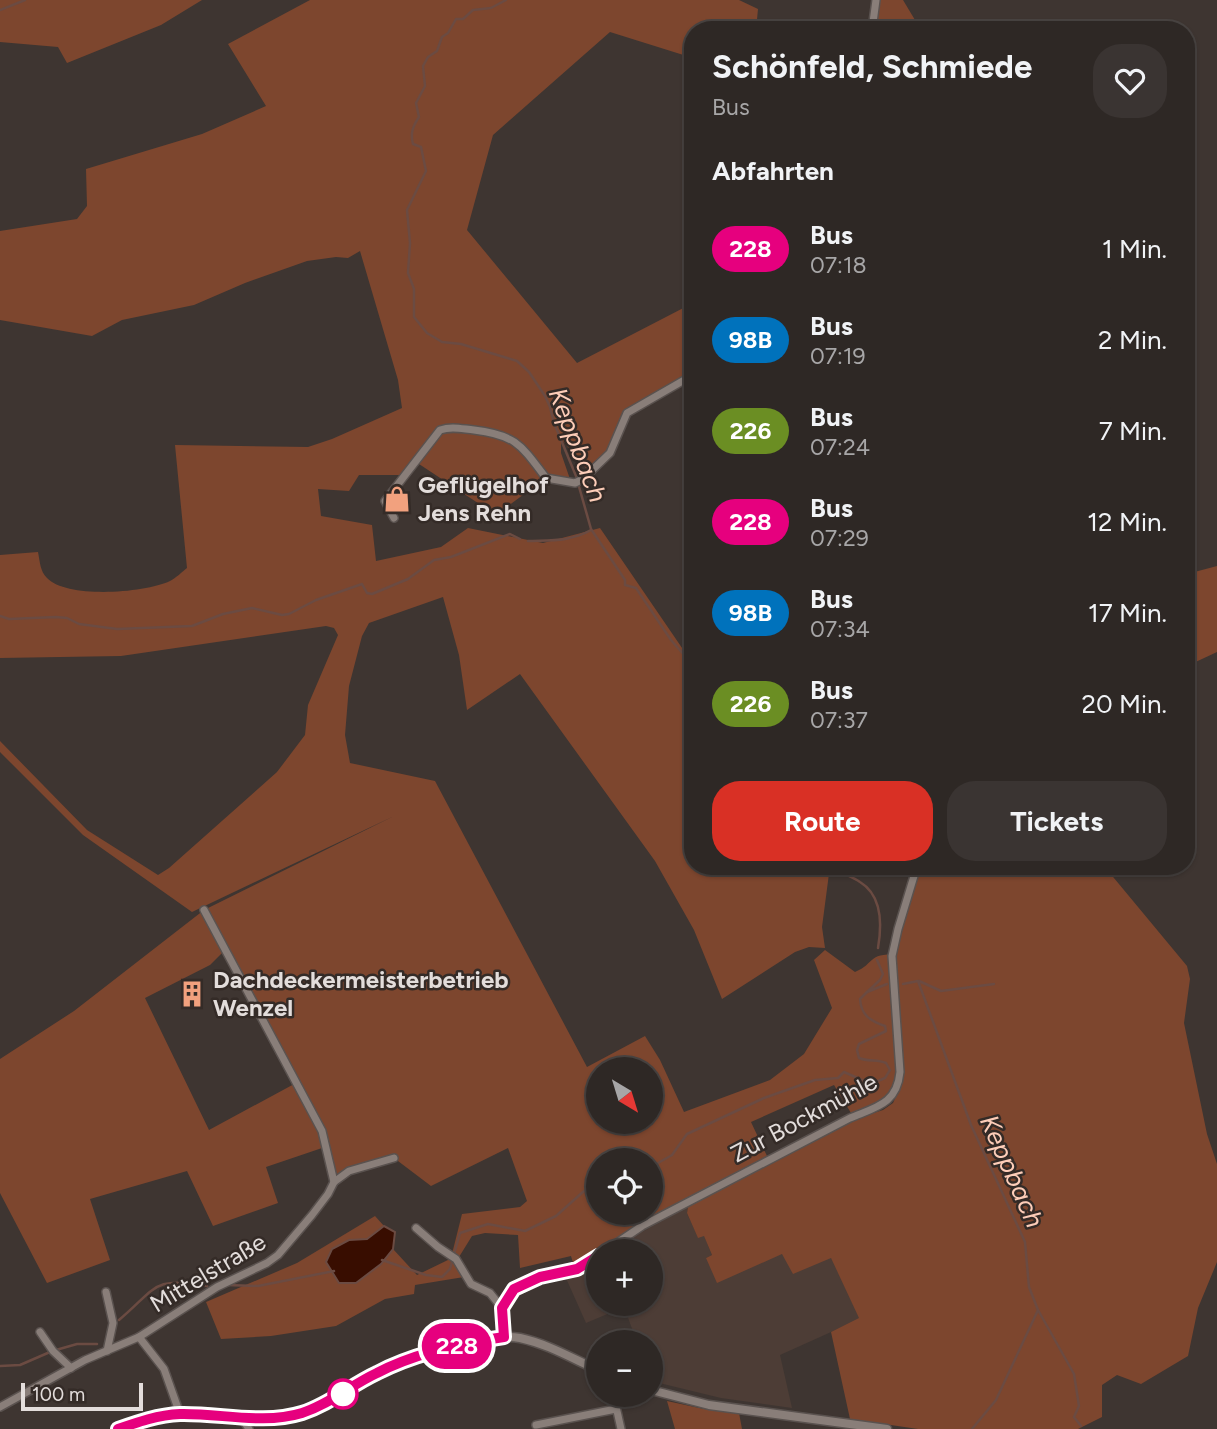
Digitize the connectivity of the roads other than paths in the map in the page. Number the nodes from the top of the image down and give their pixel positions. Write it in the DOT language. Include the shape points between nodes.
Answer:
graph roads {
  1 [pos="876,0"];
  2 [pos="873,21"];
  3 [pos="684,380"];
  4 [pos="394,517"];
  5 [pos="915,875"];
  6 [pos="204,910"];
  7 [pos="394,1158"];
  8 [pos="334,1182"];
  9 [pos="416,1228"];
  10 [pos="623,1239"];
  11 [pos="586,1263"];
  12 [pos="106,1292"];
  13 [pos="502,1308"];
  14 [pos="40,1332"];
  15 [pos="504,1337"];
  16 [pos="139,1338"];
  17 [pos="107,1351"];
  18 [pos="586,1365"];
  19 [pos="71,1368"];
  20 [pos="663,1393"];
  21 [pos="0,1407"];
  22 [pos="616,1409"];
  23 [pos="180,1414"];
  24 [pos="241,1417"];
  25 [pos="536,1425"];
  26 [pos="118,1429"];
  27 [pos="249,1429"];
  28 [pos="621,1429"];
  29 [pos="887,1429"];
  1 -- 2 [label="street"];
  3 -- 4 [label="street" via="627,413 610,453 591,474 575,483 546,478 510,438 449,427 440,430 385,501"];
  5 -- 10 [label="street, Zur Bockmühle" via="892,956 900,1072 892,1096"];
  6 -- 8 [label="street" via="322,1131"];
  7 -- 8 [label="street" via="349,1171"];
  8 -- 16 [label="street, Mittelstraße" via="312,1215 267,1264 217,1287"];
  9 -- 13 [label="street" via="454,1257 471,1284 490,1293"];
  11 -- 13 [label="street" via="523,1284"];
  12 -- 17 [label="street" via="113,1323"];
  13 -- 15 [label="street"];
  14 -- 19 [label="street"];
  15 -- 18 [label="street" via="532,1342"];
  15 -- 24 [label="street" via="392,1365 302,1413"];
  16 -- 17 [label="street, Mittelstraße"];
  16 -- 23 [label="street" via="164,1369"];
  17 -- 19 [label="street, Mittelstraße"];
  19 -- 21 [label="street, Mittelstraße"];
  20 -- 29 [label="street" via="709,1405"];
  22 -- 25 [label="street"];
  22 -- 28 [label="street"];
  23 -- 24 [label="street"];
  23 -- 26 [label="street"];
  24 -- 27 [label="street"];
}
